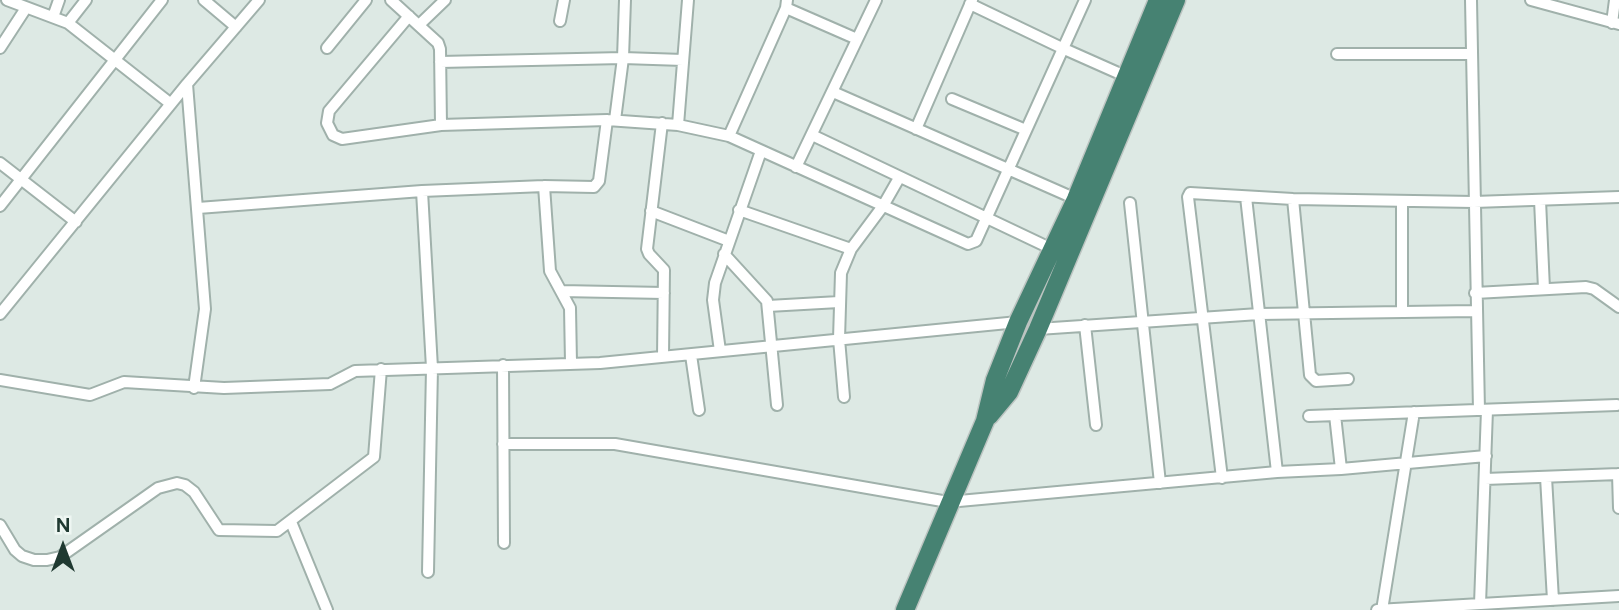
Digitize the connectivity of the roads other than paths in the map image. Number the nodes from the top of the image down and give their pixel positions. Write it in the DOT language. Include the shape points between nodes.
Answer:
graph roads {
  1 [pos="7,0"];
  2 [pos="59,0"];
  3 [pos="86,0"];
  4 [pos="162,0"];
  5 [pos="204,0"];
  6 [pos="259,0"];
  7 [pos="366,0"];
  8 [pos="391,0"];
  9 [pos="445,0"];
  10 [pos="564,0"];
  11 [pos="625,0"];
  12 [pos="688,0"];
  13 [pos="876,0"];
  14 [pos="1085,0"];
  15 [pos="1158,0"];
  16 [pos="1176,0"];
  17 [pos="1471,0"];
  18 [pos="1531,0"];
  19 [pos="1615,0"];
  20 [pos="971,2"];
  21 [pos="786,4"];
  22 [pos="26,8"];
  23 [pos="409,16"];
  24 [pos="53,17"];
  25 [pos="560,21"];
  26 [pos="68,23"];
  27 [pos="1615,24"];
  28 [pos="419,25"];
  29 [pos="236,27"];
  30 [pos="858,39"];
  31 [pos="0,48"];
  32 [pos="327,48"];
  33 [pos="1062,48"];
  34 [pos="1337,54"];
  35 [pos="1471,54"];
  36 [pos="623,58"];
  37 [pos="115,59"];
  38 [pos="683,60"];
  39 [pos="440,62"];
  40 [pos="1125,76"];
  41 [pos="187,84"];
  42 [pos="833,92"];
  43 [pos="952,99"];
  44 [pos="171,104"];
  45 [pos="611,120"];
  46 [pos="662,124"];
  47 [pos="441,125"];
  48 [pos="678,125"];
  49 [pos="916,129"];
  50 [pos="1026,130"];
  51 [pos="812,135"];
  52 [pos="729,136"];
  53 [pos="761,151"];
  54 [pos="0,163"];
  55 [pos="796,167"];
  56 [pos="1008,170"];
  57 [pos="899,178"];
  58 [pos="21,179"];
  59 [pos="544,186"];
  60 [pos="422,191"];
  61 [pos="1246,197"];
  62 [pos="1619,197"];
  63 [pos="1076,199"];
  64 [pos="1293,200"];
  65 [pos="1540,200"];
  66 [pos="1402,201"];
  67 [pos="1474,202"];
  68 [pos="1130,203"];
  69 [pos="0,206"];
  70 [pos="883,206"];
  71 [pos="198,208"];
  72 [pos="739,210"];
  73 [pos="651,211"];
  74 [pos="987,217"];
  75 [pos="76,222"];
  76 [pos="729,241"];
  77 [pos="851,249"];
  78 [pos="1052,249"];
  79 [pos="724,254"];
  80 [pos="1544,289"];
  81 [pos="561,291"];
  82 [pos="664,293"];
  83 [pos="1475,293"];
  84 [pos="839,302"];
  85 [pos="768,306"];
  86 [pos="1619,307"];
  87 [pos="1475,311"];
  88 [pos="1402,312"];
  89 [pos="1306,313"];
  90 [pos="0,314"];
  91 [pos="1259,314"];
  92 [pos="1203,316"];
  93 [pos="1018,321"];
  94 [pos="1144,321"];
  95 [pos="1085,325"];
  96 [pos="1038,329"];
  97 [pos="839,339"];
  98 [pos="772,346"];
  99 [pos="720,351"];
  100 [pos="691,355"];
  101 [pos="663,357"];
  102 [pos="571,363"];
  103 [pos="503,366"];
  104 [pos="432,368"];
  105 [pos="381,369"];
  106 [pos="1348,379"];
  107 [pos="0,380"];
  108 [pos="194,388"];
  109 [pos="844,397"];
  110 [pos="778,405"];
  111 [pos="1617,405"];
  112 [pos="699,410"];
  113 [pos="1483,410"];
  114 [pos="1414,412"];
  115 [pos="1335,415"];
  116 [pos="1309,416"];
  117 [pos="985,421"];
  118 [pos="1096,425"];
  119 [pos="503,444"];
  120 [pos="1486,456"];
  121 [pos="1407,462"];
  122 [pos="1341,469"];
  123 [pos="1277,472"];
  124 [pos="1618,474"];
  125 [pos="1546,477"];
  126 [pos="1222,478"];
  127 [pos="1485,479"];
  128 [pos="1160,483"];
  129 [pos="948,502"];
  130 [pos="1619,508"];
  131 [pos="291,522"];
  132 [pos="0,525"];
  133 [pos="504,542"];
  134 [pos="428,572"];
  135 [pos="1619,596"];
  136 [pos="1553,600"];
  137 [pos="1480,604"];
  138 [pos="327,610"];
  139 [pos="905,610"];
  140 [pos="1380,610"];
  1 -- 22 [label="street"];
  2 -- 24 [label="street"];
  3 -- 26 [label="street"];
  4 -- 37 [label="street"];
  5 -- 29 [label="street"];
  6 -- 29 [label="street"];
  7 -- 32 [label="street"];
  8 -- 23 [label="street"];
  9 -- 28 [label="street"];
  10 -- 25 [label="street"];
  11 -- 36 [label="street"];
  12 -- 38 [label="street"];
  13 -- 30 [label="street"];
  14 -- 33 [label="street"];
  15 -- 40 [label="highway"];
  16 -- 96 [label="highway"];
  17 -- 35 [label="street"];
  18 -- 27 [label="street"];
  19 -- 27 [label="street"];
  20 -- 33 [label="street"];
  20 -- 49 [label="street"];
  21 -- 30 [label="street"];
  21 -- 52 [label="street"];
  22 -- 24 [label="street"];
  22 -- 31 [label="street"];
  23 -- 28 [label="street"];
  23 -- 47 [label="street" via="329,111 328,129 342,139"];
  24 -- 26 [label="street"];
  26 -- 37 [label="street"];
  28 -- 39 [label="street" via="438,43"];
  29 -- 41 [label="street"];
  30 -- 42 [label="street"];
  33 -- 40 [label="street"];
  33 -- 50 [label="street"];
  34 -- 35 [label="street"];
  35 -- 67 [label="street"];
  36 -- 38 [label="street"];
  36 -- 39 [label="street"];
  36 -- 45 [label="street"];
  37 -- 44 [label="street"];
  37 -- 58 [label="street"];
  38 -- 48 [label="street"];
  39 -- 47 [label="street"];
  40 -- 63 [label="highway"];
  41 -- 44 [label="street"];
  41 -- 71 [label="street"];
  42 -- 49 [label="street"];
  42 -- 51 [label="street"];
  43 -- 50 [label="street"];
  44 -- 75 [label="street"];
  45 -- 46 [label="street"];
  45 -- 47 [label="street"];
  45 -- 59 [label="street" via="597,185"];
  46 -- 48 [label="street"];
  46 -- 73 [label="street"];
  48 -- 52 [label="street"];
  49 -- 56 [label="street"];
  50 -- 56 [label="street"];
  51 -- 55 [label="street"];
  51 -- 57 [label="street"];
  52 -- 53 [label="street"];
  53 -- 55 [label="street"];
  53 -- 72 [label="street"];
  54 -- 58 [label="street"];
  55 -- 70 [label="street"];
  56 -- 63 [label="street"];
  56 -- 74 [label="street"];
  57 -- 70 [label="street"];
  57 -- 74 [label="street"];
  58 -- 69 [label="street"];
  58 -- 75 [label="street"];
  59 -- 60 [label="street"];
  59 -- 81 [label="street" via="550,271"];
  60 -- 71 [label="street"];
  60 -- 104 [label="street"];
  61 -- 64 [label="street"];
  61 -- 91 [label="street"];
  61 -- 92 [label="street" via="1188,195"];
  62 -- 65 [label="street"];
  63 -- 78 [label="highway"];
  64 -- 66 [label="street"];
  64 -- 89 [label="street"];
  65 -- 67 [label="street"];
  65 -- 80 [label="street"];
  66 -- 67 [label="street"];
  66 -- 88 [label="street"];
  67 -- 83 [label="street"];
  68 -- 94 [label="street"];
  70 -- 74 [label="street" via="968,244 976,241"];
  70 -- 77 [label="street"];
  71 -- 108 [label="street" via="205,310"];
  72 -- 76 [label="street"];
  72 -- 77 [label="street"];
  73 -- 76 [label="street"];
  73 -- 82 [label="street" via="647,249 663,267"];
  74 -- 78 [label="street"];
  75 -- 90 [label="street"];
  76 -- 79 [label="street"];
  77 -- 84 [label="street" via="841,274"];
  78 -- 93 [label="highway"];
  79 -- 85 [label="street" via="765,297"];
  79 -- 99 [label="street" via="713,291"];
  80 -- 83 [label="street"];
  80 -- 86 [label="street" via="1586,287"];
  81 -- 82 [label="street"];
  81 -- 102 [label="street" via="570,308"];
  82 -- 101 [label="street"];
  83 -- 87 [label="street"];
  84 -- 85 [label="street"];
  84 -- 97 [label="street"];
  85 -- 98 [label="street"];
  87 -- 88 [label="street"];
  87 -- 113 [label="street"];
  88 -- 89 [label="street"];
  89 -- 91 [label="street"];
  89 -- 106 [label="street" via="1312,379"];
  91 -- 92 [label="street"];
  91 -- 123 [label="street"];
  92 -- 94 [label="street"];
  92 -- 126 [label="street"];
  93 -- 97 [label="street"];
  93 -- 117 [label="highway"];
  94 -- 95 [label="street"];
  94 -- 128 [label="street"];
  95 -- 96 [label="street"];
  95 -- 118 [label="street"];
  96 -- 117 [label="highway" via="1009,392"];
  97 -- 98 [label="street"];
  97 -- 109 [label="street"];
  98 -- 99 [label="street"];
  98 -- 110 [label="street"];
  99 -- 100 [label="street"];
  100 -- 101 [label="street"];
  100 -- 112 [label="street"];
  101 -- 102 [label="street"];
  102 -- 103 [label="street"];
  103 -- 104 [label="street"];
  103 -- 119 [label="street"];
  104 -- 105 [label="street"];
  104 -- 134 [label="street"];
  105 -- 108 [label="street" via="351,372 330,384"];
  105 -- 131 [label="street" via="374,457"];
  107 -- 108 [label="street" via="90,395 121,382"];
  111 -- 113 [label="street"];
  113 -- 114 [label="street"];
  113 -- 120 [label="street"];
  114 -- 115 [label="street"];
  114 -- 121 [label="street"];
  115 -- 116 [label="street"];
  115 -- 122 [label="street"];
  117 -- 129 [label="highway"];
  119 -- 129 [label="street" via="615,444"];
  119 -- 133 [label="street"];
  120 -- 121 [label="street"];
  120 -- 127 [label="street"];
  121 -- 122 [label="street"];
  121 -- 140 [label="street"];
  122 -- 123 [label="street"];
  123 -- 126 [label="street"];
  124 -- 125 [label="street"];
  124 -- 130 [label="street"];
  125 -- 127 [label="street"];
  125 -- 136 [label="street"];
  126 -- 128 [label="street"];
  127 -- 137 [label="street"];
  128 -- 129 [label="street"];
  129 -- 139 [label="highway"];
  131 -- 132 [label="street" via="273,532 219,530 194,492 177,483 159,488 60,557 34,560 22,556"];
  131 -- 138 [label="street"];
  135 -- 136 [label="street"];
  136 -- 137 [label="street"];
  137 -- 140 [label="street"];
}
